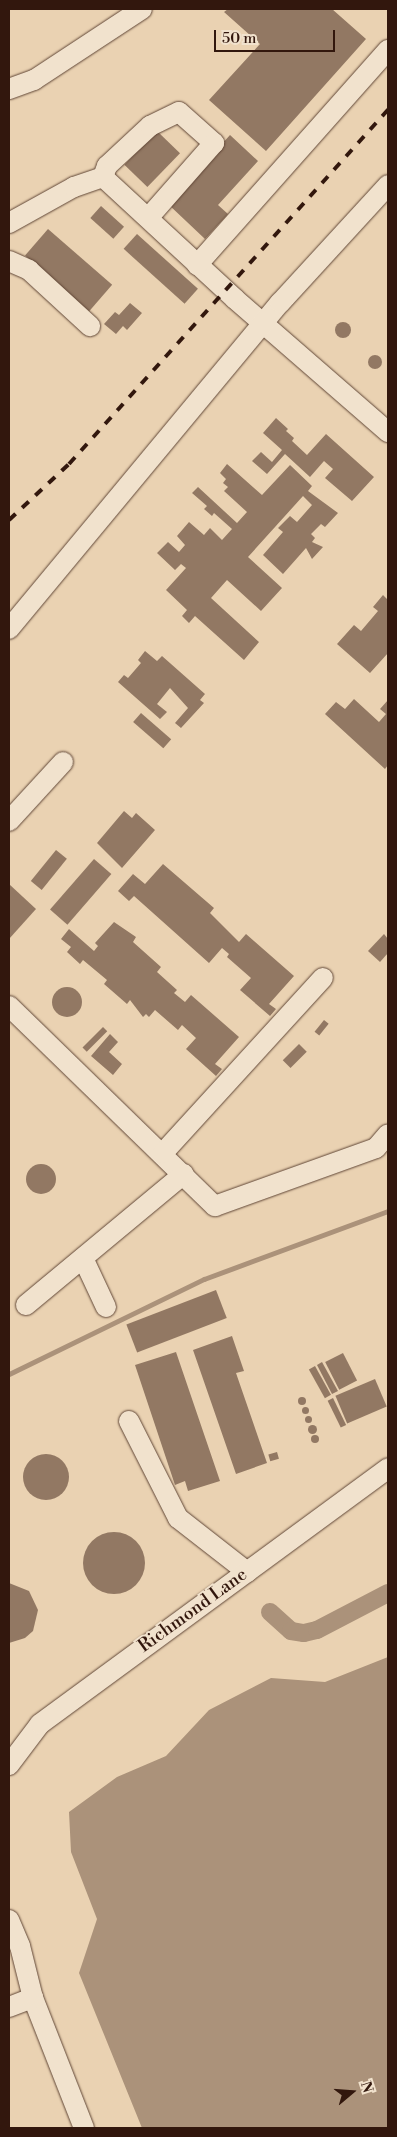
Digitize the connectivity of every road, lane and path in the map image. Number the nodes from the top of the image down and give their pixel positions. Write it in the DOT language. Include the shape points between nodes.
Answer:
graph roads {
  1 [pos="142,9"];
  2 [pos="388,50"];
  3 [pos="9,90"];
  4 [pos="103,177"];
  5 [pos="388,185"];
  6 [pos="149,217"];
  7 [pos="9,223"];
  8 [pos="9,262"];
  9 [pos="197,265"];
  10 [pos="263,324"];
  11 [pos="90,326"];
  12 [pos="388,432"];
  13 [pos="9,628"];
  14 [pos="63,762"];
  15 [pos="9,820"];
  16 [pos="323,978"];
  17 [pos="9,1006"];
  18 [pos="388,1134"];
  19 [pos="163,1152"];
  20 [pos="184,1174"];
  21 [pos="83,1258"];
  22 [pos="26,1305"];
  23 [pos="106,1307"];
  24 [pos="129,1422"];
  25 [pos="388,1468"];
  26 [pos="247,1572"];
  27 [pos="9,1765"];
  28 [pos="9,1920"];
  29 [pos="33,1998"];
  30 [pos="9,2007"];
  31 [pos="84,2128"];
  1 -- 3 [label="lane" via="34,80"];
  2 -- 9 [label="lane"];
  4 -- 6 [label="lane"];
  4 -- 6 [label="lane" via="107,166 150,126 179,112 214,143"];
  4 -- 7 [label="lane" via="74,188"];
  5 -- 10 [label="lane"];
  6 -- 9 [label="lane"];
  8 -- 11 [label="lane" via="29,270"];
  9 -- 10 [label="lane"];
  10 -- 12 [label="lane"];
  10 -- 13 [label="lane"];
  14 -- 15 [label="lane"];
  16 -- 19 [label="lane"];
  17 -- 19 [label="lane"];
  18 -- 20 [label="lane" via="376,1148 215,1206"];
  19 -- 20 [label="lane"];
  20 -- 21 [label="lane"];
  21 -- 22 [label="lane"];
  21 -- 23 [label="lane"];
  24 -- 26 [label="lane" via="178,1518"];
  25 -- 26 [label="lane, Richmond Lane"];
  26 -- 27 [label="lane, Richmond Lane" via="40,1724"];
  28 -- 29 [label="lane" via="20,1946"];
  29 -- 30 [label="lane"];
  29 -- 31 [label="lane"];
}
